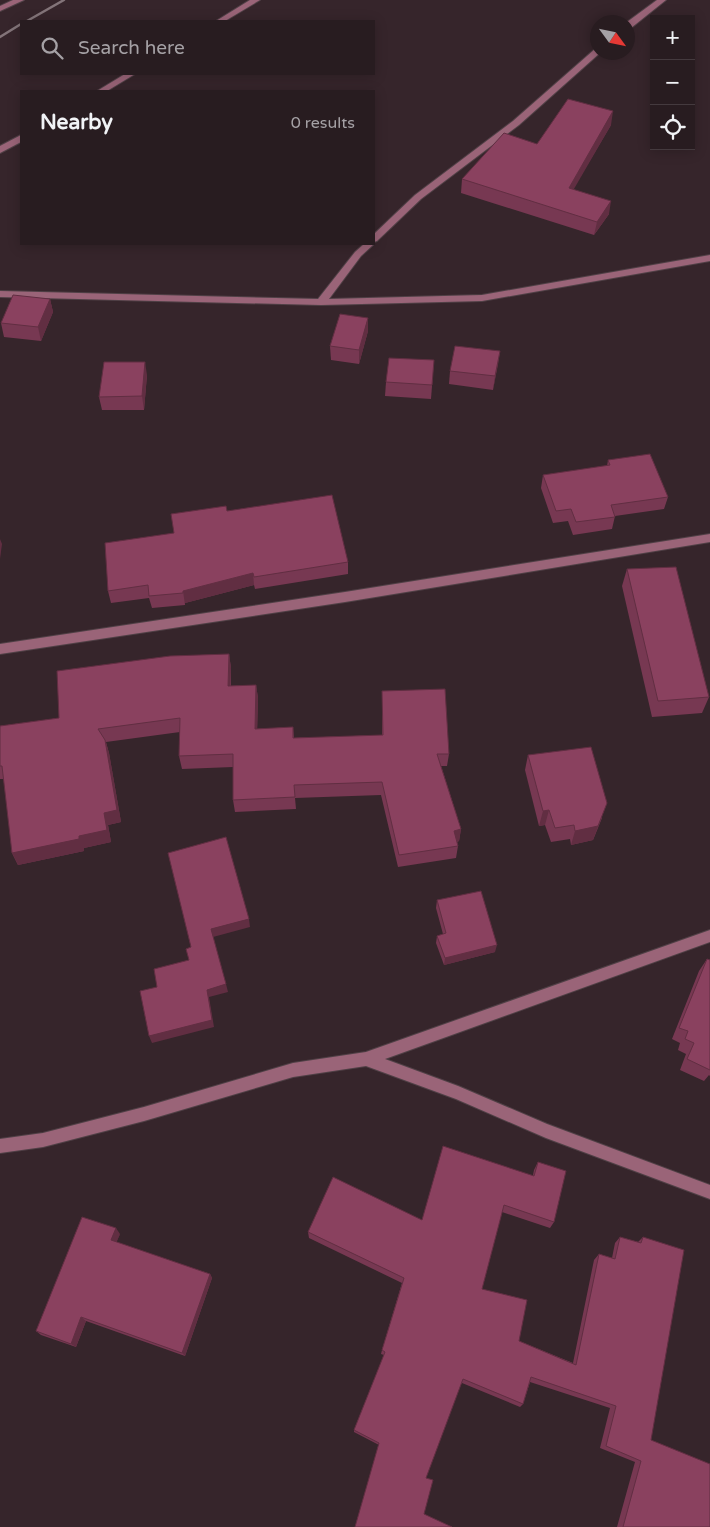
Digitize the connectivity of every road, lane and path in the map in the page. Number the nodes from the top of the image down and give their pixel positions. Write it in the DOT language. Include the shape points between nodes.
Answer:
graph roads {
  1 [pos="20,0"];
  2 [pos="256,0"];
  3 [pos="662,0"];
  4 [pos="0,9"];
  5 [pos="222,20"];
  6 [pos="635,21"];
  7 [pos="590,58"];
  8 [pos="128,75"];
  9 [pos="103,90"];
  10 [pos="20,139"];
  11 [pos="0,150"];
  12 [pos="375,238"];
  13 [pos="368,245"];
  14 [pos="710,258"];
  15 [pos="0,294"];
  16 [pos="321,302"];
  17 [pos="710,538"];
  18 [pos="0,649"];
  19 [pos="710,936"];
  20 [pos="366,1059"];
  21 [pos="0,1146"];
  22 [pos="710,1192"];
  1 -- 4 [label="street"];
  2 -- 5 [label="street"];
  3 -- 6 [label="street"];
  7 -- 12 [label="street" via="516,123 418,197"];
  8 -- 9 [label="street"];
  10 -- 11 [label="street"];
  13 -- 16 [label="street"];
  14 -- 16 [label="street" via="482,298"];
  15 -- 16 [label="street"];
  17 -- 18 [label="street"];
  19 -- 20 [label="street"];
  20 -- 21 [label="street" via="293,1070 144,1114 43,1140"];
  20 -- 22 [label="street"];
}
